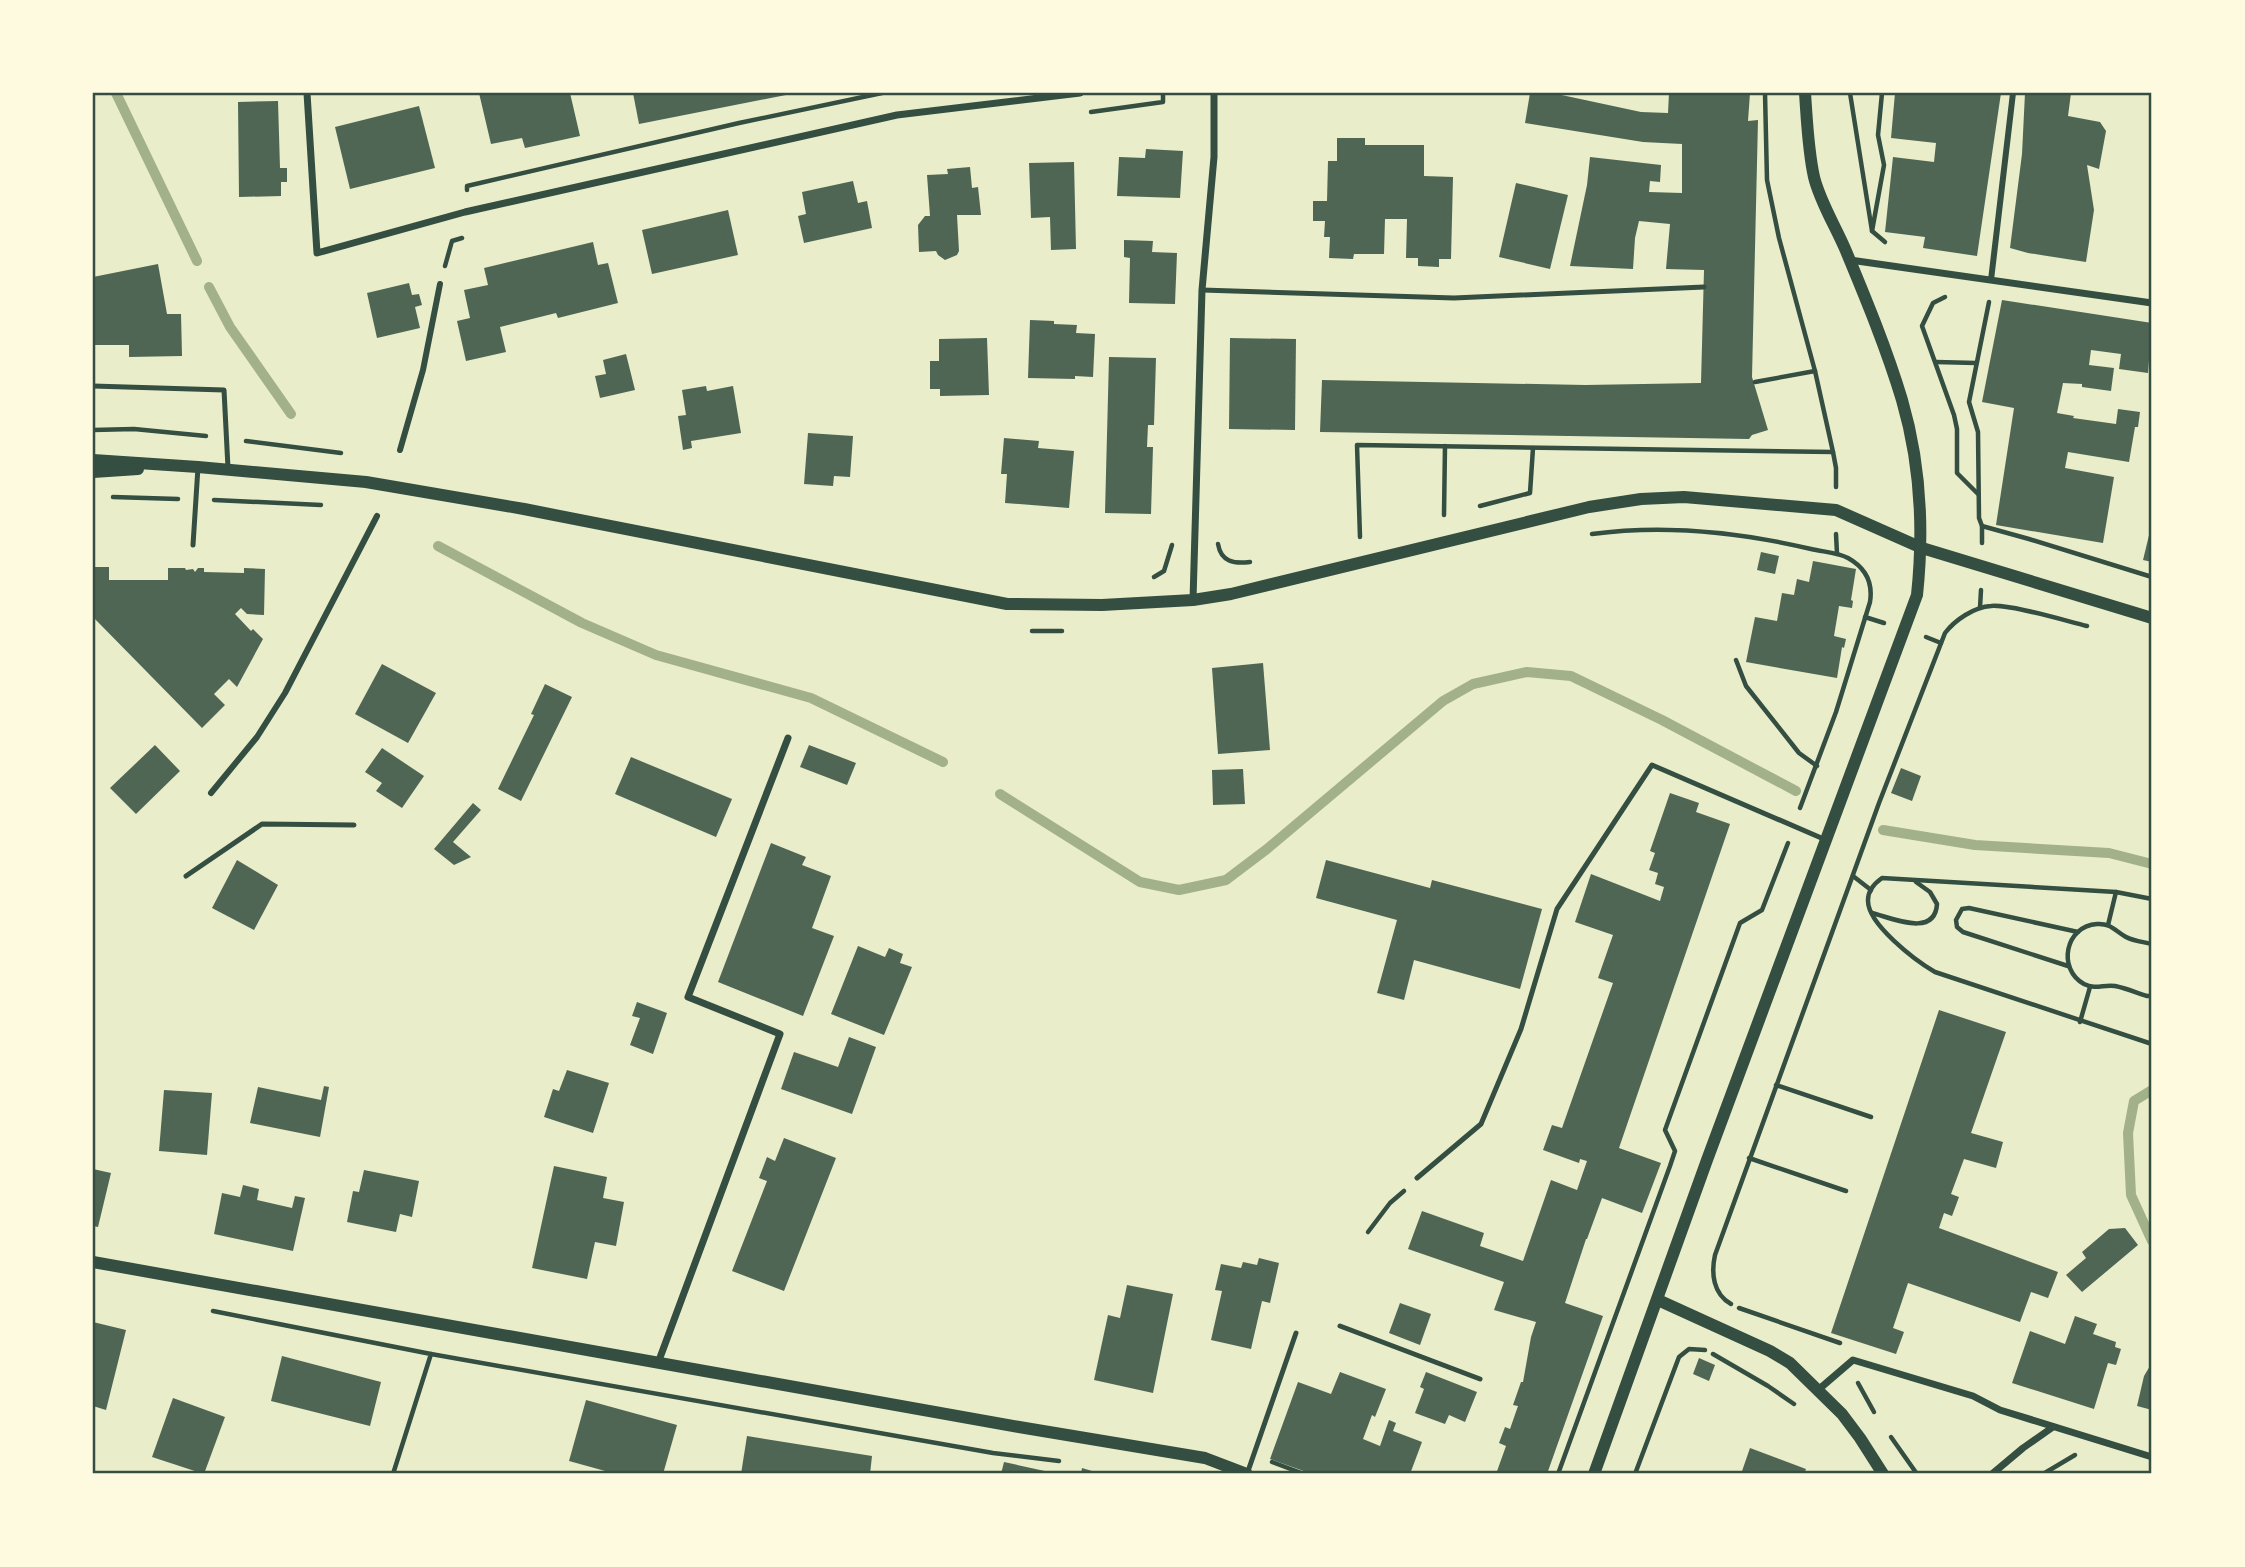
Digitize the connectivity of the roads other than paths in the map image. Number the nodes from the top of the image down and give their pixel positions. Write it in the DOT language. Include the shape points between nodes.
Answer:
graph roads {
  1 [pos="307,93"];
  2 [pos="1080,93"];
  3 [pos="1214,93"];
  4 [pos="1805,93"];
  5 [pos="2013,93"];
  6 [pos="1850,260"];
  7 [pos="1991,280"];
  8 [pos="440,284"];
  9 [pos="1704,287"];
  10 [pos="1202,290"];
  11 [pos="2152,303"];
  12 [pos="93,386"];
  13 [pos="400,450"];
  14 [pos="93,460"];
  15 [pos="192,466"];
  16 [pos="229,469"];
  17 [pos="93,472"];
  18 [pos="377,516"];
  19 [pos="193,545"];
  20 [pos="1922,548"];
  21 [pos="1193,600"];
  22 [pos="2152,618"];
  23 [pos="788,738"];
  24 [pos="211,793"];
  25 [pos="354,825"];
  26 [pos="1826,840"];
  27 [pos="186,876"];
  28 [pos="1417,1178"];
  29 [pos="93,1262"];
  30 [pos="1658,1300"];
  31 [pos="1340,1326"];
  32 [pos="1296,1334"];
  33 [pos="658,1364"];
  34 [pos="1480,1379"];
  35 [pos="1818,1390"];
  36 [pos="2053,1427"];
  37 [pos="2152,1457"];
  38 [pos="1247,1474"];
  39 [pos="1594,1474"];
  40 [pos="1883,1474"];
  41 [pos="1992,1474"];
  1 -- 2 [label="street" via="317,253 465,212 897,115"];
  3 -- 10 [label="street"];
  4 -- 6 [label="street" via="1815,179"];
  5 -- 7 [label="street"];
  6 -- 7 [label="street"];
  6 -- 20 [label="street" via="1902,401 1917,475"];
  7 -- 11 [label="street"];
  8 -- 13 [label="street" via="423,370"];
  9 -- 10 [label="lane" via="1454,298"];
  10 -- 21 [label="street"];
  12 -- 16 [label="lane" via="225,390"];
  14 -- 15 [label="street"];
  15 -- 16 [label="street"];
  15 -- 17 [label="street"];
  15 -- 19 [label="lane"];
  16 -- 21 [label="street" via="366,482 496,504 1007,604"];
  18 -- 24 [label="street" via="285,693 257,737"];
  20 -- 21 [label="street" via="1836,510 1684,497 1641,499 1589,507"];
  20 -- 22 [label="street"];
  20 -- 26 [label="street" via="1917,595"];
  23 -- 33 [label="street" via="688,997 780,1034"];
  25 -- 27 [label="lane" via="262,824"];
  26 -- 28 [label="lane" via="1652,765 1557,909 1521,1029 1481,1124"];
  26 -- 30 [label="street"];
  29 -- 33 [label="street"];
  30 -- 35 [label="street" via="1770,1351"];
  30 -- 39 [label="street"];
  31 -- 34 [label="lane"];
  32 -- 38 [label="lane"];
  33 -- 38 [label="street" via="1205,1458"];
  35 -- 36 [label="street" via="1853,1360 1973,1396"];
  35 -- 40 [label="street" via="1848,1422"];
  36 -- 37 [label="street"];
  36 -- 41 [label="street"];
}
